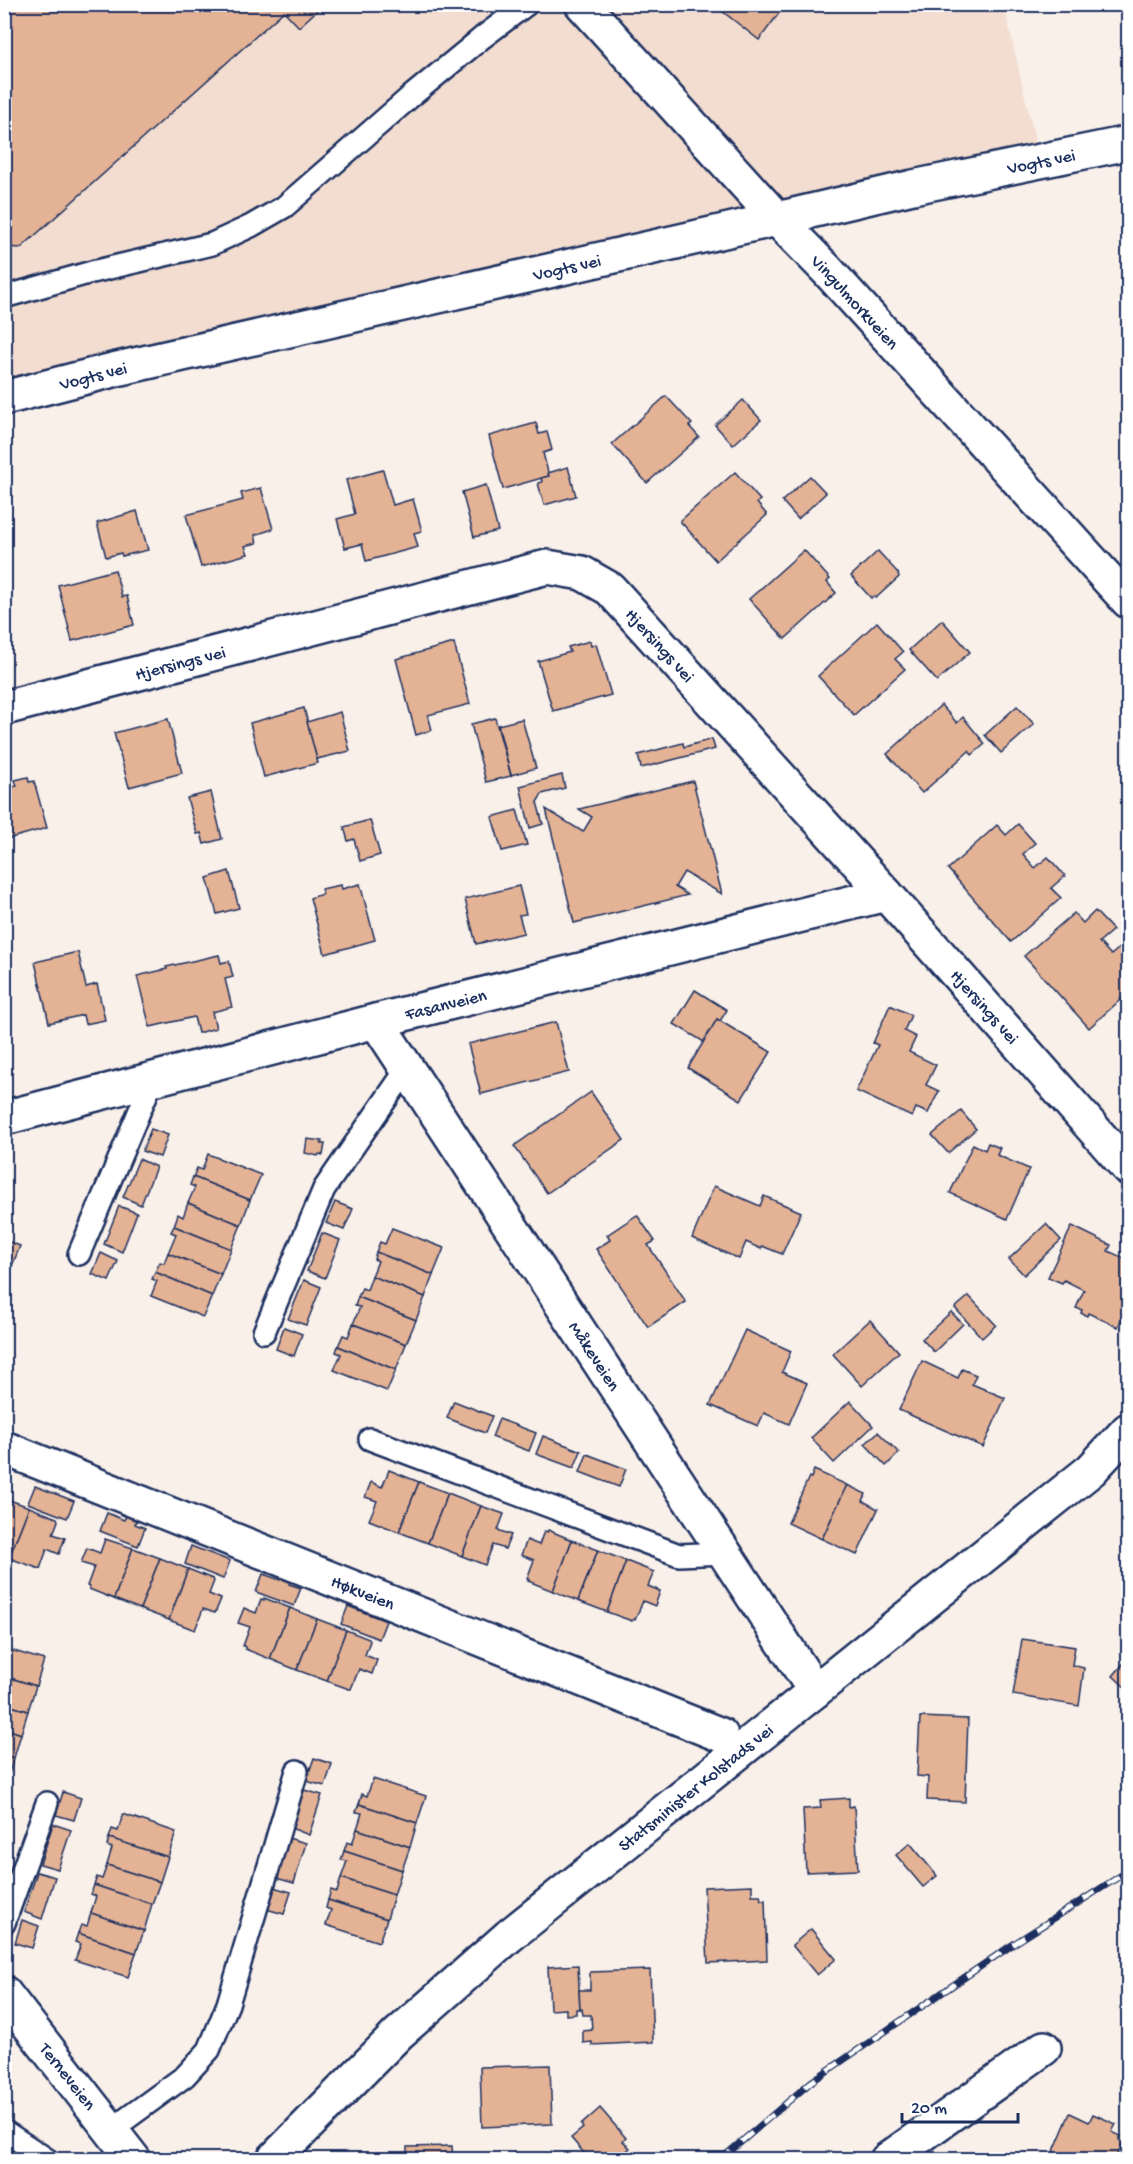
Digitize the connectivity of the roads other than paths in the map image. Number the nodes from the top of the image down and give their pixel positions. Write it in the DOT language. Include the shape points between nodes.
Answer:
graph roads {
  1 [pos="527,4"];
  2 [pos="582,4"];
  3 [pos="1128,143"];
  4 [pos="777,219"];
  5 [pos="4,297"];
  6 [pos="4,398"];
  7 [pos="1128,601"];
  8 [pos="4,708"];
  9 [pos="886,894"];
  10 [pos="376,1021"];
  11 [pos="407,1069"];
  12 [pos="153,1079"];
  13 [pos="4,1118"];
  14 [pos="1128,1168"];
  15 [pos="79,1254"];
  16 [pos="264,1332"];
  17 [pos="1128,1430"];
  18 [pos="370,1440"];
  19 [pos="4,1448"];
  20 [pos="724,1553"];
  21 [pos="815,1691"];
  22 [pos="721,1735"];
  23 [pos="297,1771"];
  24 [pos="47,1803"];
  25 [pos="4,1923"];
  26 [pos="4,1993"];
  27 [pos="1044,2048"];
  28 [pos="111,2130"];
  29 [pos="4,2131"];
  30 [pos="48,2160"];
  31 [pos="134,2160"];
  32 [pos="273,2160"];
  33 [pos="887,2160"];
  1 -- 5 [label="lane" via="284,207 251,226 212,244"];
  2 -- 4 [label="street, Vingulmorkveien"];
  3 -- 4 [label="street, Vogts vei"];
  4 -- 6 [label="street, Vogts vei"];
  4 -- 7 [label="street, Vingulmorkveien"];
  8 -- 9 [label="street, Hjersings vei" via="547,567 582,573 610,590"];
  9 -- 10 [label="street, Fasanveien"];
  9 -- 14 [label="street, Hjersings vei"];
  10 -- 11 [label="street, Måkeveien"];
  10 -- 12 [label="street, Fasanveien"];
  11 -- 16 [label="lane" via="324,1189"];
  11 -- 20 [label="street, Måkeveien"];
  12 -- 13 [label="street, Fasanveien"];
  12 -- 15 [label="lane"];
  17 -- 21 [label="street, Statsminister Kolstads vei" via="1091,1470"];
  18 -- 20 [label="lane" via="679,1555"];
  19 -- 22 [label="street, Høkveien"];
  20 -- 21 [label="street, Måkeveien"];
  21 -- 32 [label="street, Statsminister Kolstads vei" via="509,1936 398,2034"];
  23 -- 28 [label="lane" via="228,2004 209,2050 185,2076"];
  24 -- 25 [label="lane"];
  26 -- 28 [label="street, Terneveien"];
  27 -- 33 [label="street"];
  28 -- 31 [label="street, Terneveien"];
  29 -- 30 [label="lane"];
}
